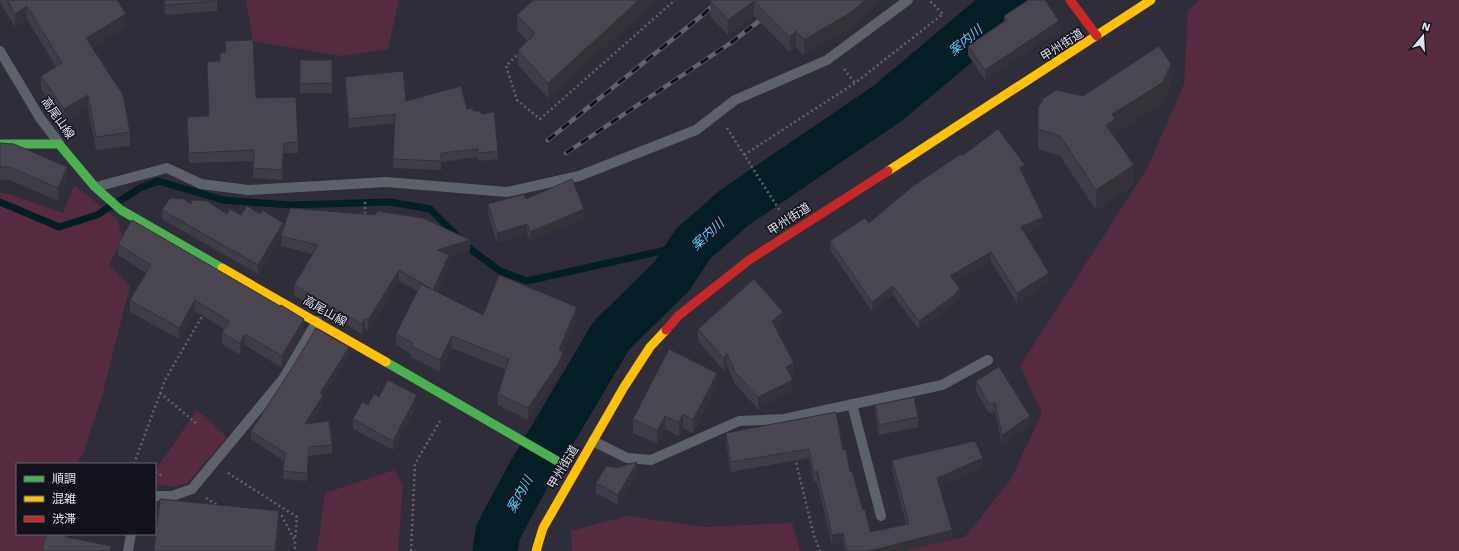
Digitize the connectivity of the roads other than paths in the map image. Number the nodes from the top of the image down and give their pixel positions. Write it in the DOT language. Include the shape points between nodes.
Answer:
graph roads {
  1 [pos="908,0"];
  2 [pos="1070,0"];
  3 [pos="1151,0"];
  4 [pos="1097,36"];
  5 [pos="0,51"];
  6 [pos="0,144"];
  7 [pos="60,144"];
  8 [pos="99,190"];
  9 [pos="317,321"];
  10 [pos="988,360"];
  11 [pos="852,404"];
  12 [pos="593,442"];
  13 [pos="558,461"];
  14 [pos="156,496"];
  15 [pos="881,516"];
  16 [pos="131,535"];
  17 [pos="128,551"];
  18 [pos="536,551"];
  1 -- 8 [label="lane" via="827,60 735,100 696,130 579,176 507,192 386,182 248,190 201,184 167,168"];
  2 -- 4 [label="main road"];
  3 -- 4 [label="main road, 甲州街道"];
  4 -- 12 [label="main road, 甲州街道" via="749,260 678,316 650,347"];
  5 -- 7 [label="lane, 高尾山線" via="40,118"];
  6 -- 7 [label="main road"];
  7 -- 8 [label="main road, 高尾山線"];
  8 -- 9 [label="main road, 高尾山線" via="121,210"];
  9 -- 13 [label="main road, 高尾山線"];
  9 -- 14 [label="lane" via="283,379 192,489 172,496"];
  10 -- 11 [label="lane" via="942,385"];
  11 -- 12 [label="lane" via="784,419 739,421 651,460 627,458"];
  11 -- 15 [label="lane"];
  12 -- 18 [label="main road, 甲州街道" via="543,528"];
  16 -- 17 [label="lane"];
}
